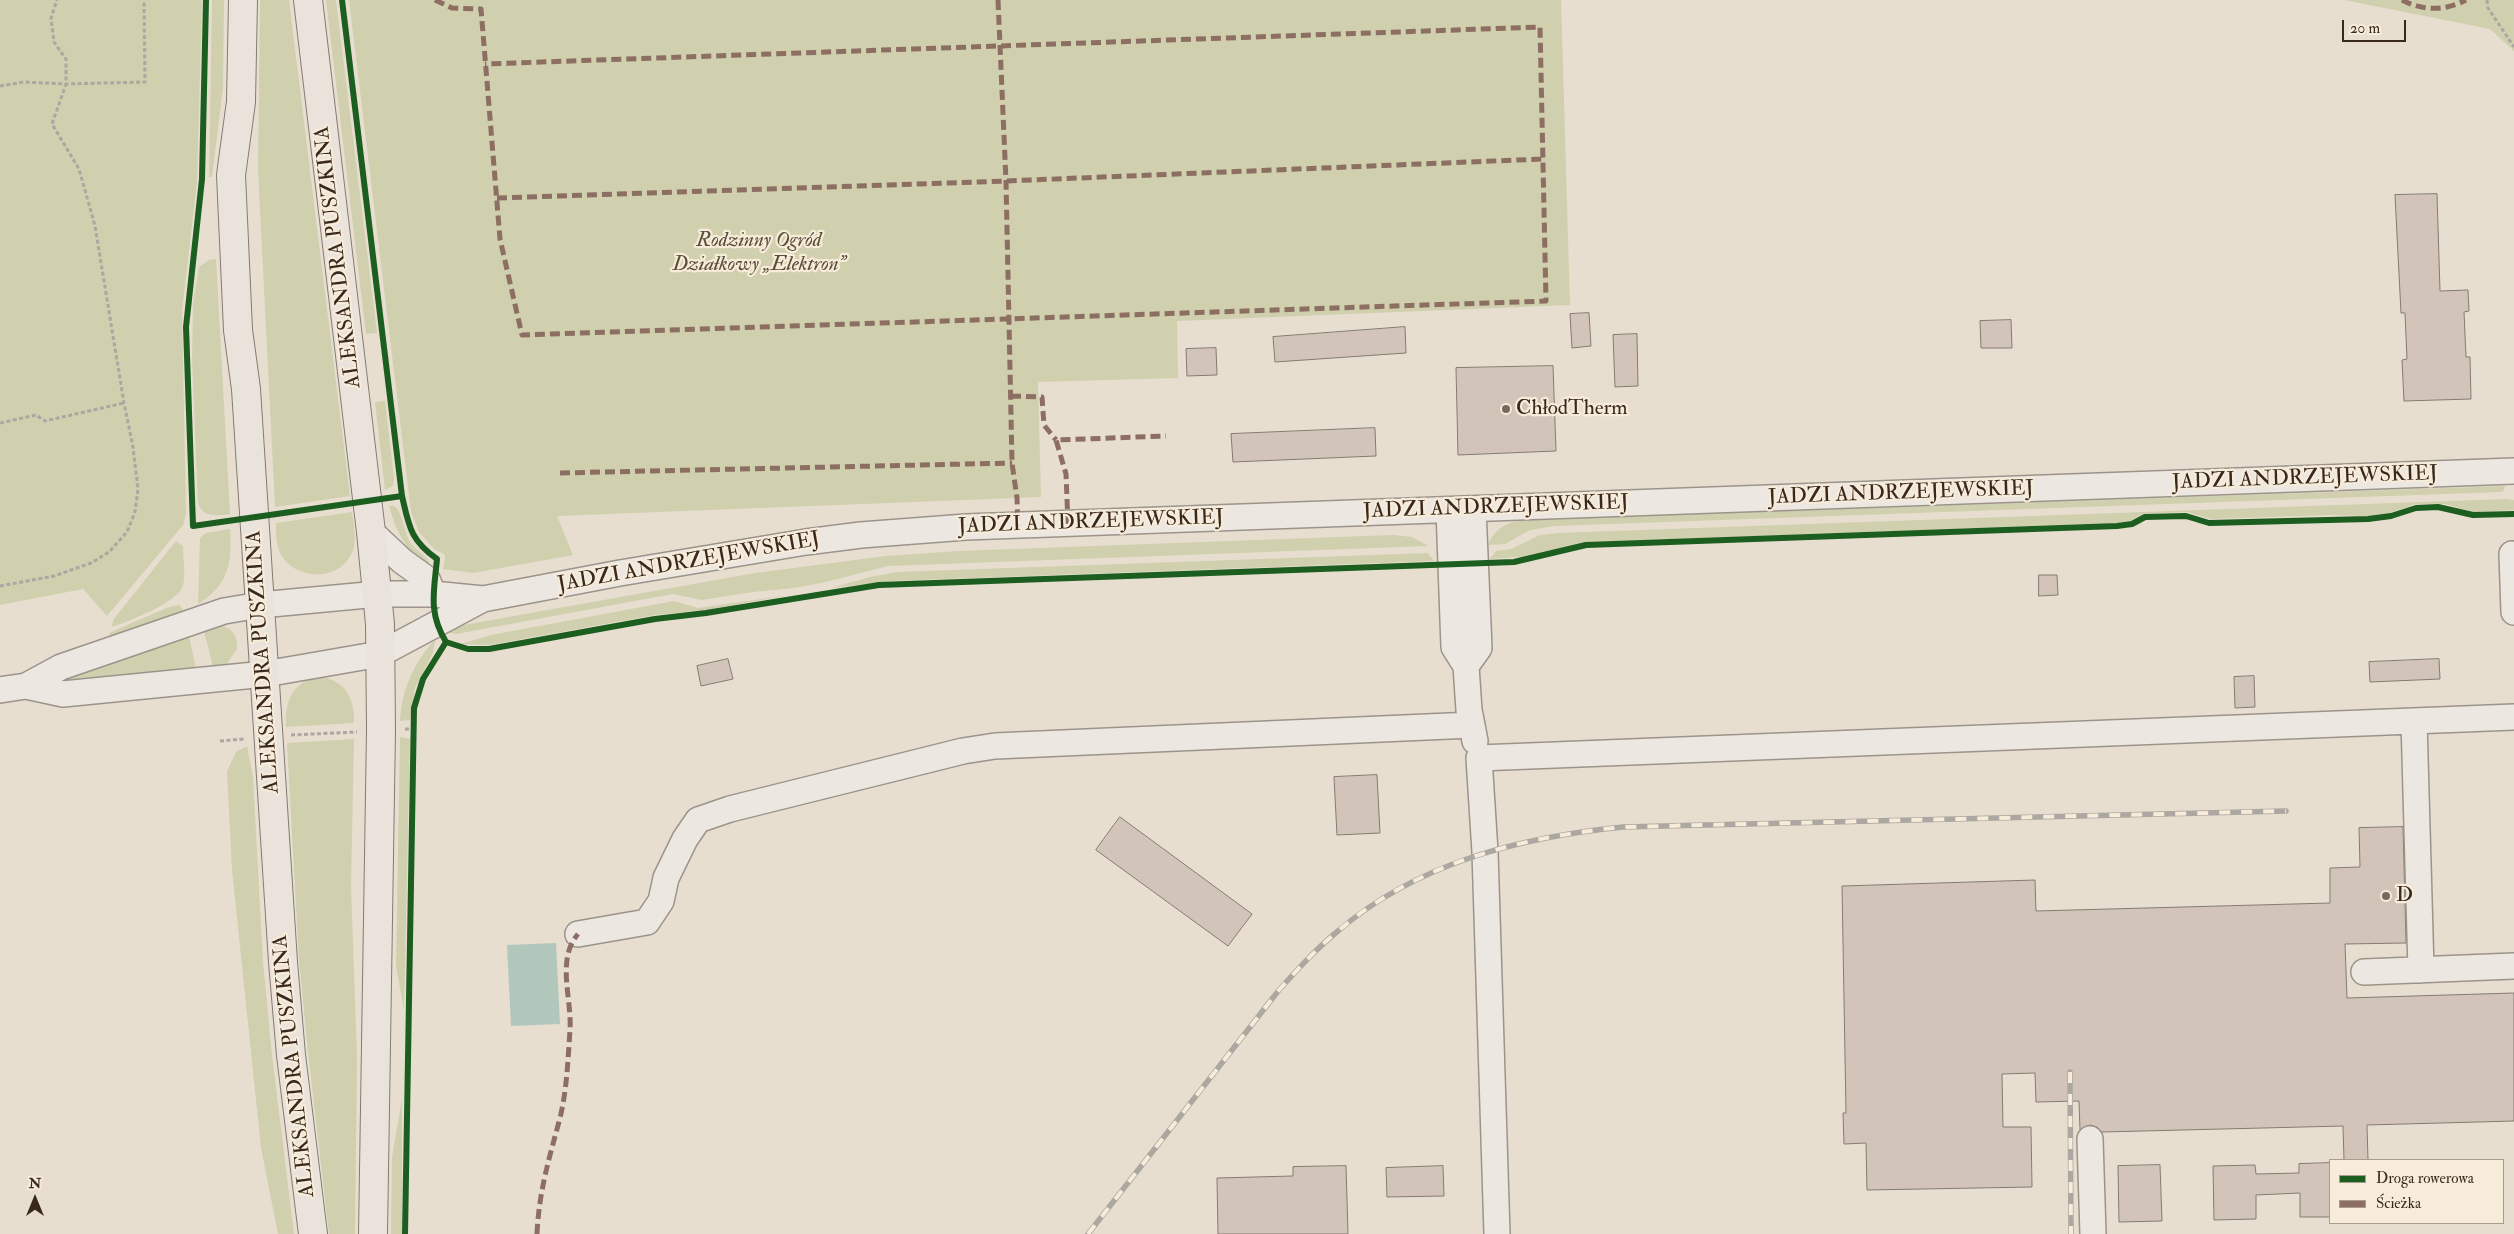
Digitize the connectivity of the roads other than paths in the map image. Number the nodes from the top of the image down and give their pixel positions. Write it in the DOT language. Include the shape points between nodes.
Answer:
graph roads {
  1 [pos="243,0"];
  2 [pos="308,0"];
  3 [pos="2514,472"];
  4 [pos="1473,508"];
  5 [pos="1449,510"];
  6 [pos="371,532"];
  7 [pos="2512,554"];
  8 [pos="378,594"];
  9 [pos="433,594"];
  10 [pos="483,599"];
  11 [pos="260,605"];
  12 [pos="2514,612"];
  13 [pos="380,654"];
  14 [pos="1466,666"];
  15 [pos="265,674"];
  16 [pos="26,686"];
  17 [pos="0,690"];
  18 [pos="2514,717"];
  19 [pos="2414,721"];
  20 [pos="1472,725"];
  21 [pos="1478,758"];
  22 [pos="578,934"];
  23 [pos="2514,966"];
  24 [pos="2421,970"];
  25 [pos="2364,972"];
  26 [pos="2090,1138"];
  27 [pos="313,1234"];
  28 [pos="373,1234"];
  29 [pos="1497,1234"];
  30 [pos="2093,1234"];
  1 -- 11 [label="main road, ALEKSANDRA PUSZKINA" via="241,102 231,194 238,330 246,389"];
  2 -- 6 [label="main road, ALEKSANDRA PUSZKINA"];
  3 -- 4 [label="street, JADZI ANDRZEJEWSKIEJ"];
  4 -- 5 [label="street, JADZI ANDRZEJEWSKIEJ"];
  4 -- 14 [label="street" via="1478,648"];
  5 -- 10 [label="street, JADZI ANDRZEJEWSKIEJ" via="966,527 861,535 704,558"];
  5 -- 14 [label="street" via="1454,647"];
  6 -- 8 [label="main road, ALEKSANDRA PUSZKINA"];
  6 -- 9 [label="street" via="427,579"];
  7 -- 12 [label="street"];
  8 -- 9 [label="street, JADZI ANDRZEJEWSKIEJ"];
  8 -- 11 [label="street, JADZI ANDRZEJEWSKIEJ"];
  8 -- 13 [label="main road, ALEKSANDRA PUSZKINA"];
  9 -- 10 [label="street, JADZI ANDRZEJEWSKIEJ"];
  10 -- 13 [label="street, JADZI ANDRZEJEWSKIEJ"];
  11 -- 15 [label="main road, ALEKSANDRA PUSZKINA"];
  11 -- 16 [label="street, JADZI ANDRZEJEWSKIEJ" via="224,612 61,667"];
  13 -- 15 [label="street, JADZI ANDRZEJEWSKIEJ"];
  13 -- 28 [label="main road, ALEKSANDRA PUSZKINA"];
  14 -- 20 [label="street"];
  15 -- 16 [label="street, JADZI ANDRZEJEWSKIEJ" via="63,694"];
  15 -- 27 [label="main road, ALEKSANDRA PUSZKINA" via="283,962"];
  16 -- 17 [label="street, JADZI ANDRZEJEWSKIEJ"];
  18 -- 19 [label="street"];
  19 -- 21 [label="street"];
  19 -- 24 [label="street"];
  20 -- 21 [label="street"];
  20 -- 22 [label="street" via="995,746 954,753 698,820 666,878 662,901 647,922"];
  21 -- 29 [label="street" via="1485,862"];
  23 -- 24 [label="street"];
  24 -- 25 [label="street"];
  26 -- 30 [label="street"];
}
